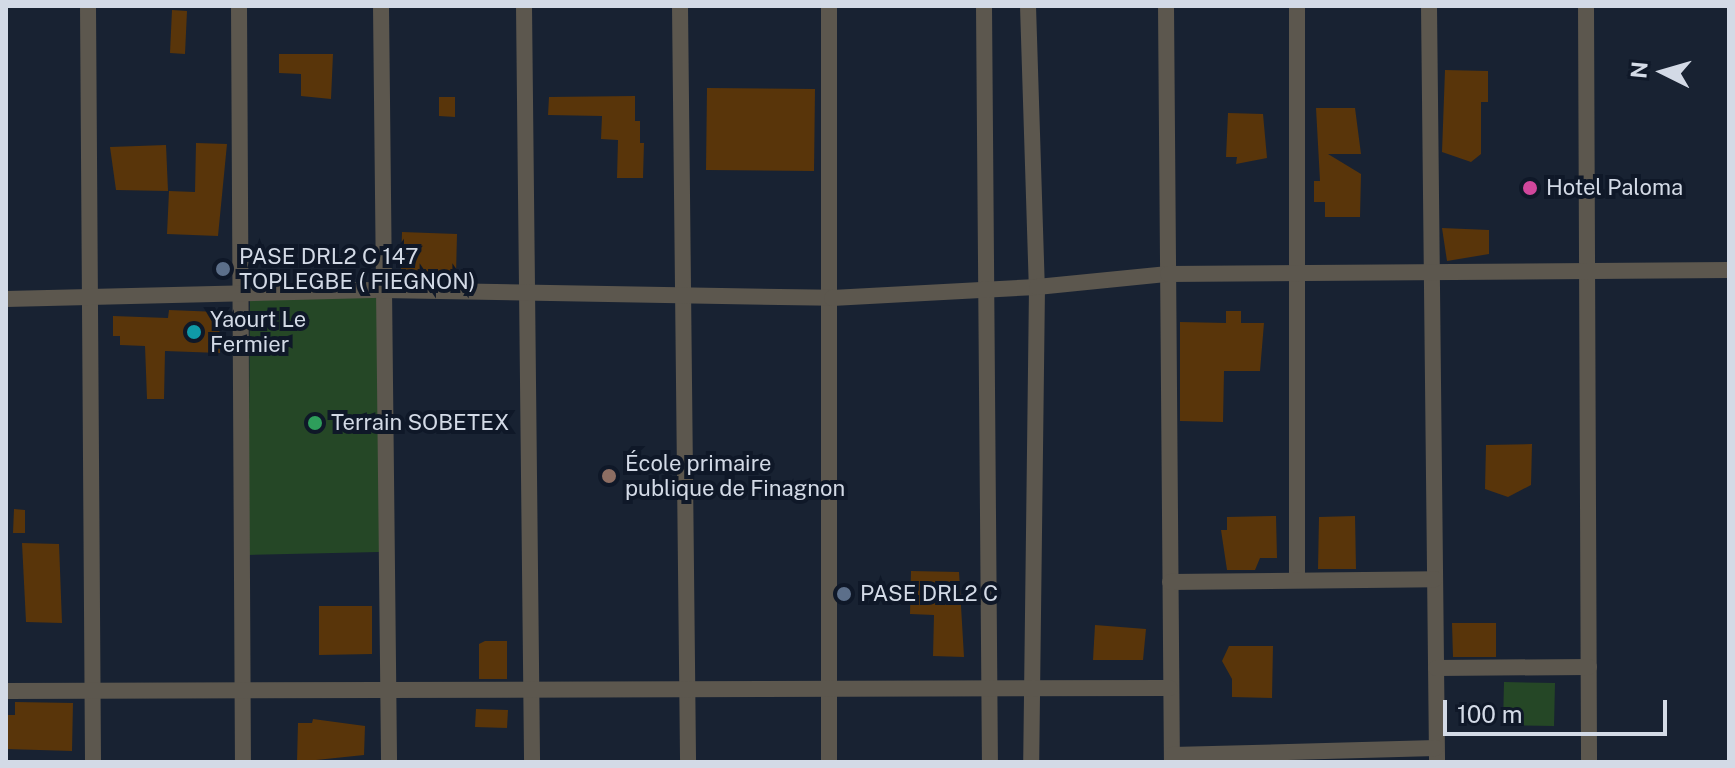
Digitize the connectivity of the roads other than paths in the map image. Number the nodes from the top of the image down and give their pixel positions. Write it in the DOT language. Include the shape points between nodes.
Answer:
graph roads {
  1 [pos="88,6"];
  2 [pos="239,6"];
  3 [pos="381,6"];
  4 [pos="524,6"];
  5 [pos="680,6"];
  6 [pos="829,6"];
  7 [pos="984,6"];
  8 [pos="1028,6"];
  9 [pos="1166,6"];
  10 [pos="1297,6"];
  11 [pos="1429,6"];
  12 [pos="1586,6"];
  13 [pos="1729,270"];
  14 [pos="1587,271"];
  15 [pos="1432,272"];
  16 [pos="1297,273"];
  17 [pos="1168,274"];
  18 [pos="1037,287"];
  19 [pos="982,289"];
  20 [pos="382,290"];
  21 [pos="237,293"];
  22 [pos="685,293"];
  23 [pos="523,294"];
  24 [pos="832,298"];
  25 [pos="6,299"];
  26 [pos="87,300"];
  27 [pos="1435,579"];
  28 [pos="1297,580"];
  29 [pos="1170,582"];
  30 [pos="1589,667"];
  31 [pos="1436,668"];
  32 [pos="990,688"];
  33 [pos="1031,688"];
  34 [pos="1170,688"];
  35 [pos="530,689"];
  36 [pos="688,689"];
  37 [pos="829,689"];
  38 [pos="241,690"];
  39 [pos="387,690"];
  40 [pos="6,691"];
  41 [pos="92,691"];
  42 [pos="1436,755"];
  43 [pos="1302,757"];
  44 [pos="1172,758"];
  45 [pos="93,762"];
  46 [pos="243,762"];
  47 [pos="389,762"];
  48 [pos="532,762"];
  49 [pos="688,762"];
  50 [pos="829,762"];
  51 [pos="990,762"];
  52 [pos="1031,762"];
  53 [pos="1589,762"];
  1 -- 26 [label="street"];
  2 -- 21 [label="street"];
  3 -- 20 [label="street"];
  4 -- 23 [label="street"];
  5 -- 22 [label="street"];
  6 -- 24 [label="street"];
  7 -- 19 [label="street"];
  8 -- 18 [label="street"];
  9 -- 17 [label="street"];
  10 -- 16 [label="street"];
  11 -- 15 [label="street"];
  12 -- 14 [label="street"];
  13 -- 14 [label="street"];
  14 -- 15 [label="street"];
  14 -- 30 [label="street"];
  15 -- 16 [label="street"];
  15 -- 27 [label="street"];
  16 -- 17 [label="street"];
  16 -- 28 [label="street"];
  17 -- 18 [label="street"];
  17 -- 29 [label="street"];
  18 -- 19 [label="street"];
  18 -- 33 [label="street"];
  19 -- 24 [label="street"];
  19 -- 32 [label="street"];
  20 -- 21 [label="street"];
  20 -- 23 [label="street"];
  20 -- 39 [label="street"];
  21 -- 26 [label="street"];
  21 -- 38 [label="street"];
  22 -- 23 [label="street"];
  22 -- 24 [label="street"];
  22 -- 36 [label="street"];
  23 -- 35 [label="street"];
  24 -- 37 [label="street"];
  25 -- 26 [label="street"];
  26 -- 41 [label="street"];
  27 -- 28 [label="street"];
  27 -- 31 [label="street"];
  28 -- 29 [label="street"];
  29 -- 34 [label="street"];
  30 -- 31 [label="street"];
  30 -- 53 [label="street"];
  31 -- 42 [label="street"];
  32 -- 33 [label="street"];
  32 -- 37 [label="street"];
  32 -- 51 [label="street"];
  33 -- 34 [label="street"];
  33 -- 52 [label="street"];
  34 -- 44 [label="street"];
  35 -- 36 [label="street"];
  35 -- 39 [label="street"];
  35 -- 48 [label="street"];
  36 -- 37 [label="street"];
  36 -- 49 [label="street"];
  37 -- 50 [label="street"];
  38 -- 39 [label="street"];
  38 -- 41 [label="street"];
  38 -- 46 [label="street"];
  39 -- 47 [label="street"];
  40 -- 41 [label="street"];
  41 -- 45 [label="street"];
  42 -- 43 [label="street"];
  43 -- 44 [label="street"];
}
